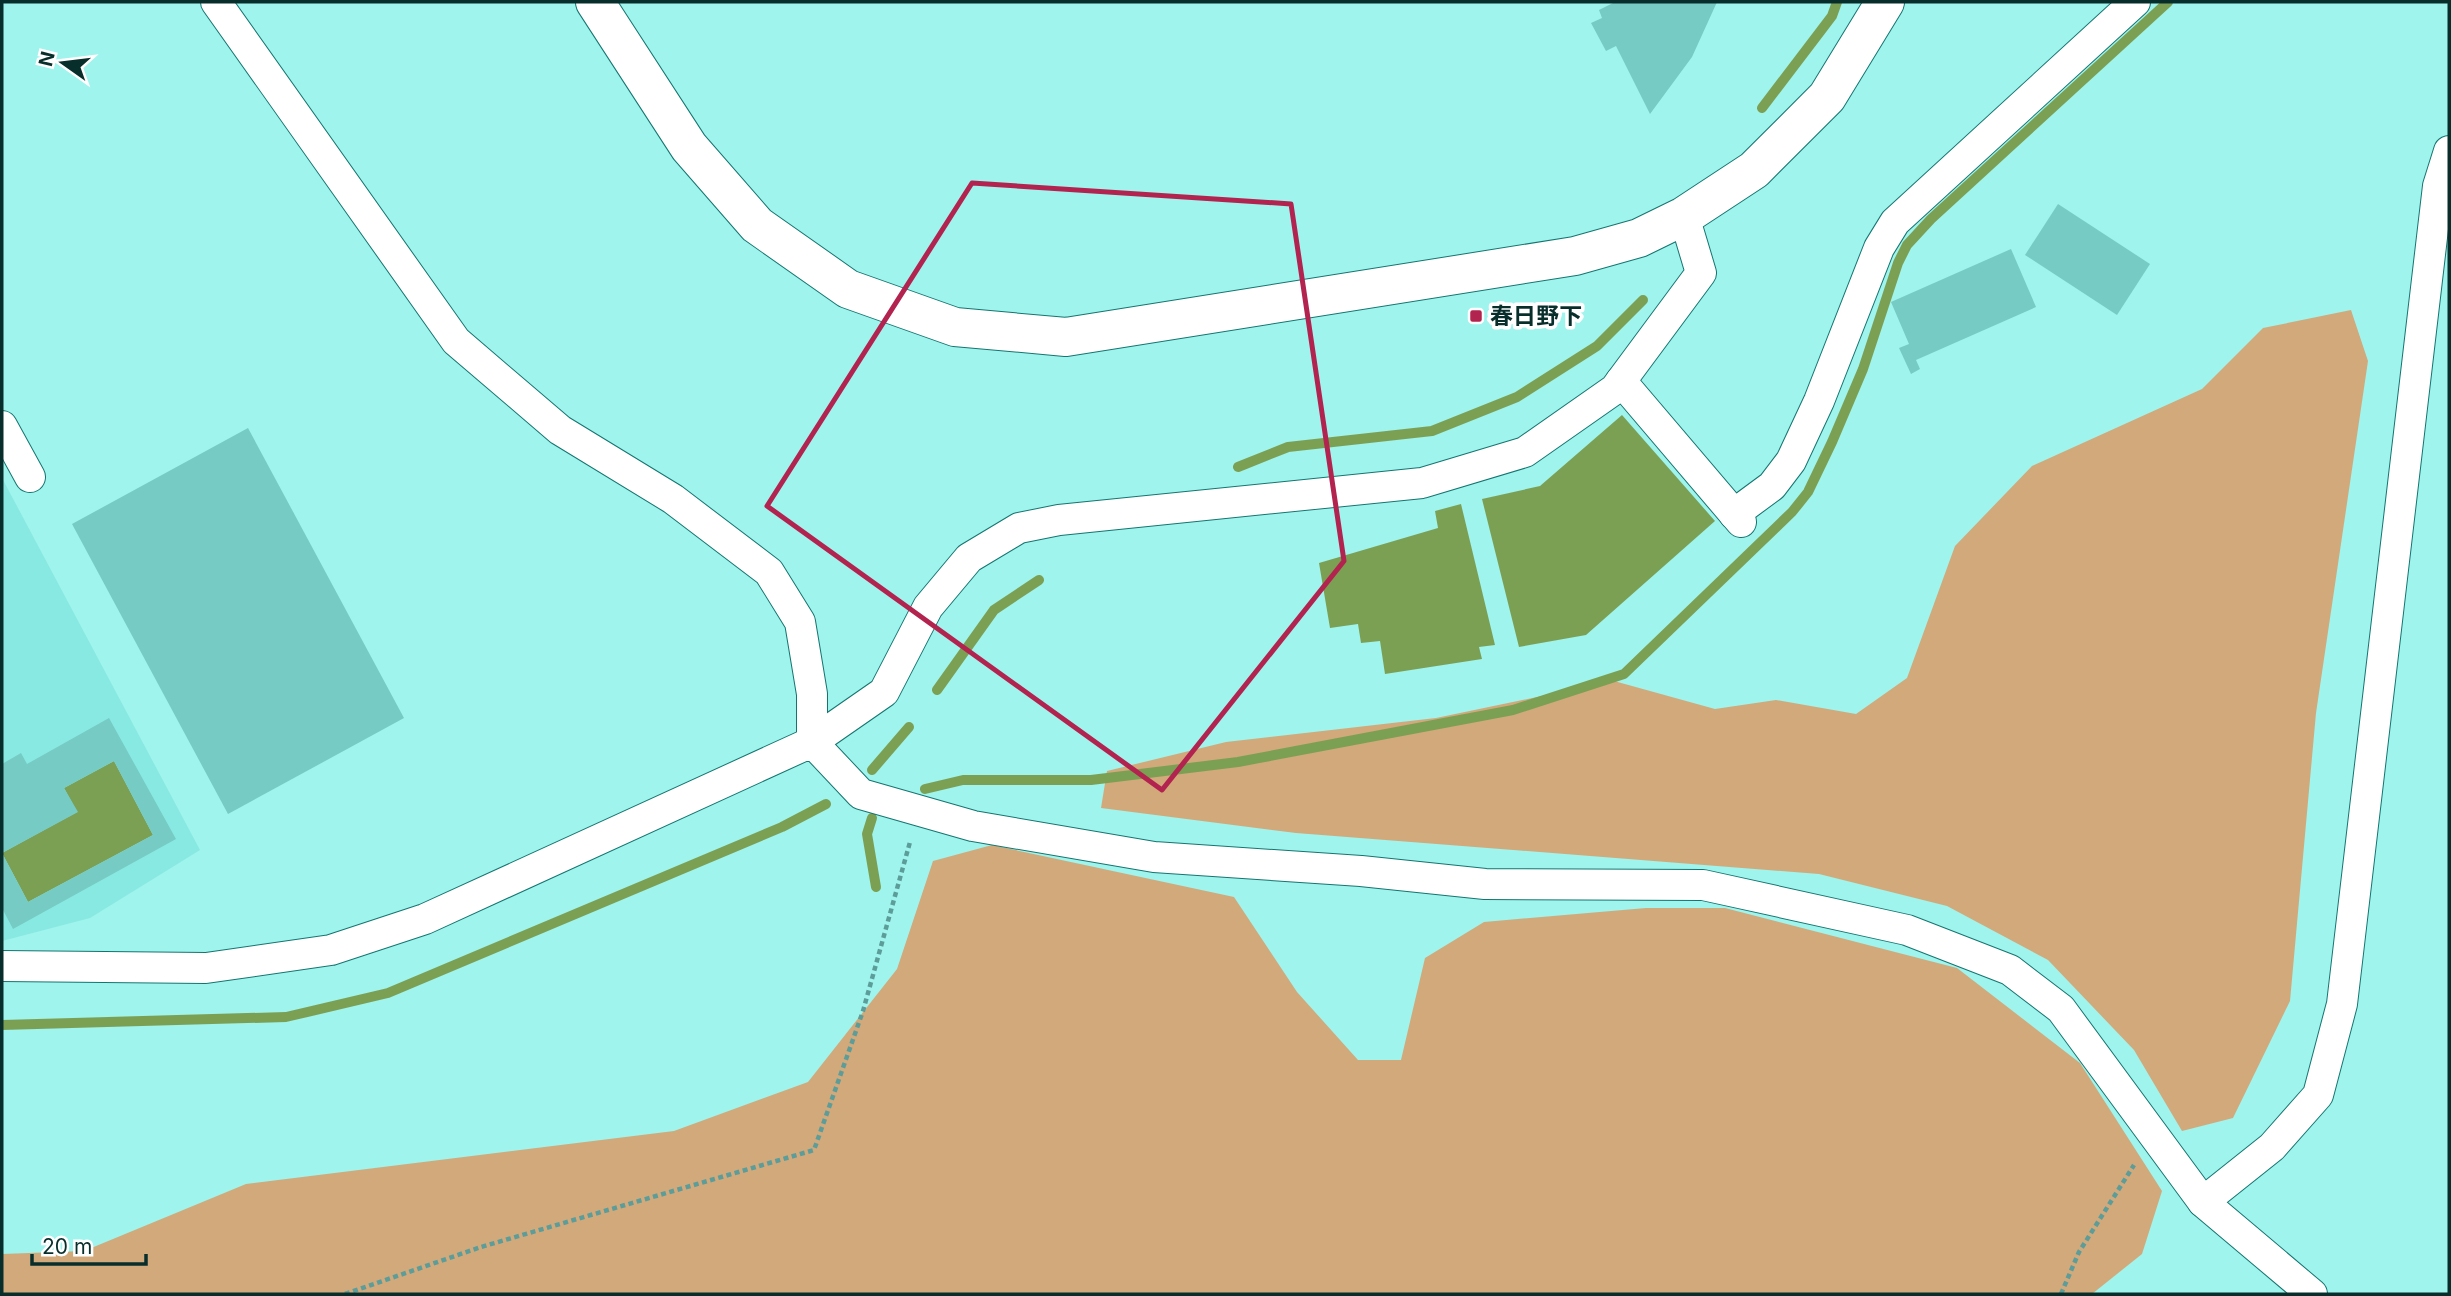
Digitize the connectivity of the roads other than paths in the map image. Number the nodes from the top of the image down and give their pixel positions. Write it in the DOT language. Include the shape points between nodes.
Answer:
graph roads {
  1 [pos="216,2"];
  2 [pos="595,2"];
  3 [pos="1885,2"];
  4 [pos="2135,2"];
  5 [pos="2449,152"];
  6 [pos="1684,216"];
  7 [pos="1621,381"];
  8 [pos="2,426"];
  9 [pos="30,477"];
  10 [pos="812,742"];
  11 [pos="2,966"];
  12 [pos="2203,1202"];
  13 [pos="2312,1294"];
  1 -- 10 [label="street" via="456,341 560,430 673,499 769,572 800,622 812,694"];
  2 -- 6 [label="street" via="688,147 757,225 848,289 955,327 1066,337 1575,256 1639,238"];
  3 -- 6 [label="street" via="1827,97 1754,170"];
  4 -- 7 [label="street" via="1895,222 1879,248 1791,461 1737,518"];
  5 -- 12 [label="street" via="2436,200 2342,1004 2318,1096 2272,1147"];
  6 -- 7 [label="street" via="1700,273"];
  7 -- 10 [label="street" via="1525,452 1422,484 1059,520 1018,528 969,558 928,607 884,692"];
  8 -- 9 [label="street"];
  10 -- 11 [label="street" via="425,919 331,950 206,968"];
  10 -- 12 [label="street" via="861,794 973,826 1154,857 1485,884 1703,885 1907,930 2010,971 2061,1009"];
  12 -- 13 [label="street"];
}
